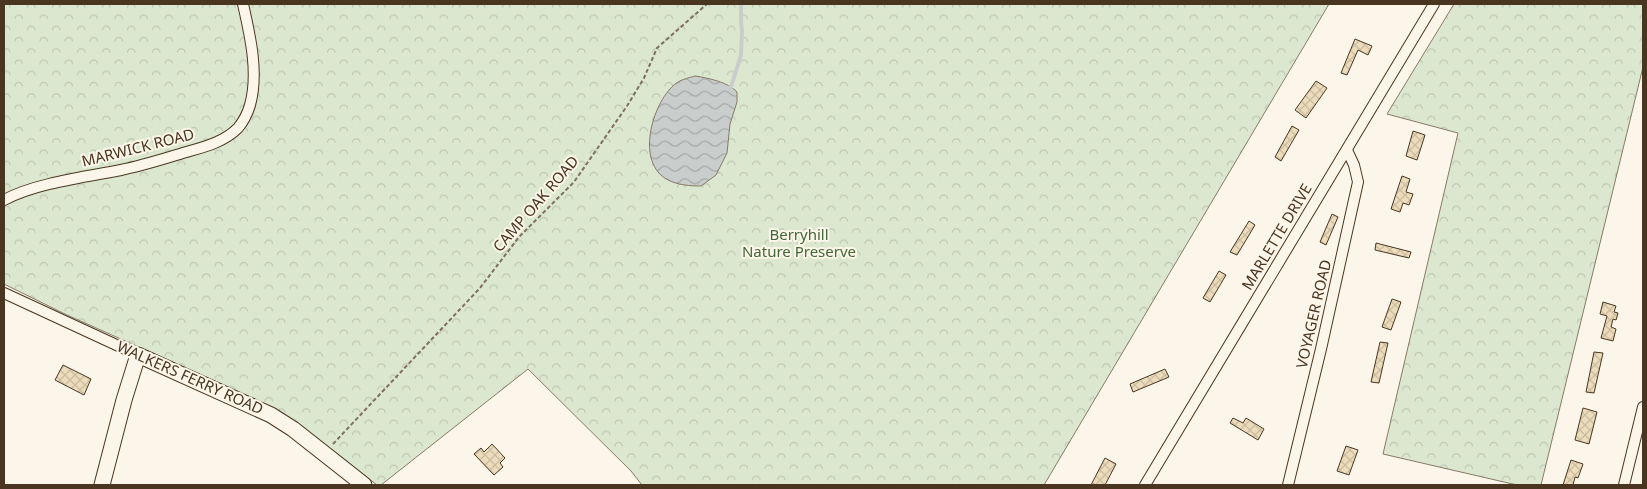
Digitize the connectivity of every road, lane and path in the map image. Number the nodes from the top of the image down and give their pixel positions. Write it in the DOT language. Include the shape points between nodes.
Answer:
graph roads {
  1 [pos="243,4"];
  2 [pos="707,4"];
  3 [pos="1434,4"];
  4 [pos="1347,150"];
  5 [pos="4,200"];
  6 [pos="4,293"];
  7 [pos="138,355"];
  8 [pos="1643,407"];
  9 [pos="324,453"];
  10 [pos="102,485"];
  11 [pos="364,485"];
  12 [pos="1145,485"];
  13 [pos="1288,485"];
  14 [pos="1624,485"];
  1 -- 5 [label="street, MARWICK ROAD" via="253,47 253,81 249,106 236,130 204,148 26,191"];
  2 -- 9 [label="path, CAMP OAK ROAD" via="657,48 627,106 574,182 519,238 480,288"];
  3 -- 4 [label="street, MARLETTE DRIVE"];
  4 -- 12 [label="street, MARLETTE DRIVE"];
  4 -- 13 [label="street, VOYAGER ROAD" via="1358,182"];
  6 -- 7 [label="street, WALKERS FERRY ROAD"];
  7 -- 9 [label="street, WALKERS FERRY ROAD" via="271,415"];
  7 -- 10 [label="street"];
  8 -- 14 [label="street"];
  9 -- 11 [label="street, WALKERS FERRY ROAD"];
}
